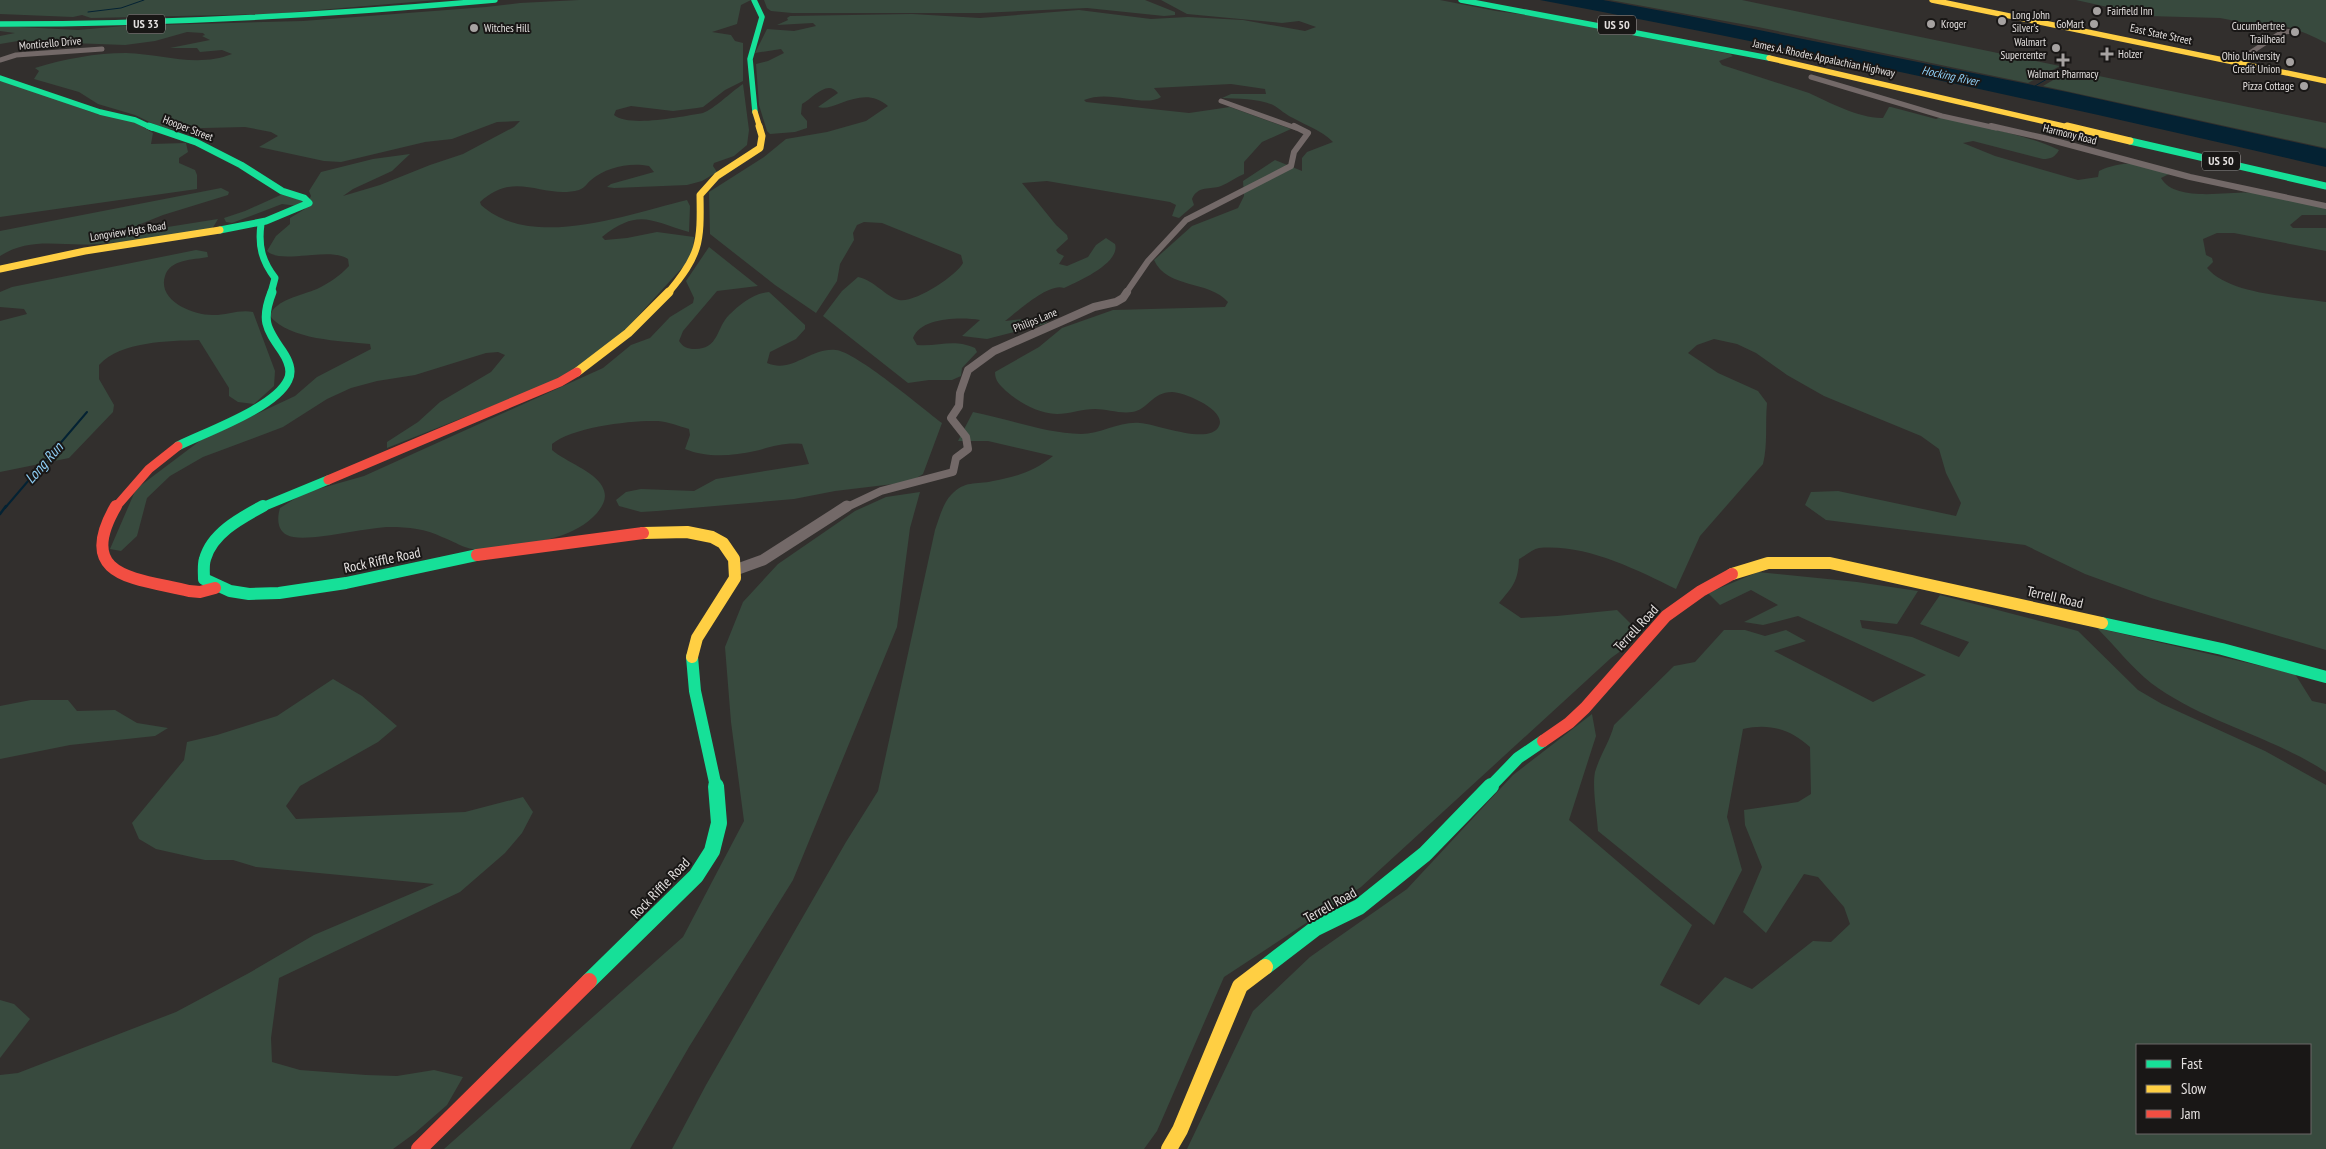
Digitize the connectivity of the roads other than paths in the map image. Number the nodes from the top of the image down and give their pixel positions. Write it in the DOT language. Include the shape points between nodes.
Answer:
graph roads {
  1 [pos="462,0"];
  2 [pos="495,0"];
  3 [pos="754,0"];
  4 [pos="1461,0"];
  5 [pos="1465,0"];
  6 [pos="1482,0"];
  7 [pos="1932,0"];
  8 [pos="1526,12"];
  9 [pos="0,22"];
  10 [pos="2298,31"];
  11 [pos="102,49"];
  12 [pos="0,60"];
  13 [pos="2231,61"];
  14 [pos="1811,77"];
  15 [pos="0,78"];
  16 [pos="2326,81"];
  17 [pos="1221,101"];
  18 [pos="2326,180"];
  19 [pos="2326,186"];
  20 [pos="2326,206"];
  21 [pos="261,224"];
  22 [pos="0,269"];
  23 [pos="738,569"];
  24 [pos="215,588"];
  25 [pos="2326,677"];
  26 [pos="418,1149"];
  27 [pos="1169,1149"];
  1 -- 9 [label="main road, US 33" via="240,17"];
  2 -- 9 [label="main road, US 33" via="233,20 134,24"];
  3 -- 24 [label="main road" via="762,17 750,59 754,109 762,143 760,148 708,184 700,195 699,246 694,259 625,339 585,369 560,382 248,514 225,529 204,554 201,572"];
  4 -- 8 [label="main road, James A. Rhodes Appalachian Highway / US 50"];
  5 -- 8 [label="main road"];
  6 -- 18 [label="main road, James A. Rhodes Appalachian Highway / US 50" via="1852,72"];
  7 -- 13 [label="main road, East State Street"];
  8 -- 19 [label="main road, James A. Rhodes Appalachian Highway / US 50" via="1845,75"];
  10 -- 13 [label="street" via="2282,32 2239,60"];
  11 -- 12 [label="street, Monticello Drive" via="16,55"];
  13 -- 16 [label="main road, East State Street"];
  14 -- 20 [label="street, Harmony Road" via="1942,116 2044,138 2190,177"];
  15 -- 21 [label="main road, Hooper Street" via="196,142 309,203"];
  17 -- 23 [label="street, Philips Lane" via="1308,134 1293,151 1291,166 1186,220 1148,261 1123,298 1015,340 968,370 959,406 951,418 966,437 968,449 955,456 952,472 881,491 854,502 763,560"];
  21 -- 22 [label="main road, Longview Hgts Road" via="85,251"];
  21 -- 24 [label="main road, Rock Riffle Road" via="258,252 276,278 265,321 289,364 289,383 276,396 253,410 190,438 160,457 113,510 100,546 101,558 108,568 118,573 189,591"];
  23 -- 24 [label="main road, Rock Riffle Road" via="734,554 725,544 711,537 669,532 627,534 506,550 298,591 247,594"];
  23 -- 26 [label="main road, Rock Riffle Road" via="725,596 697,638 691,663 716,788 719,823 712,851 696,876"];
  25 -- 27 [label="main road, Terrell Road" via="2222,649 1830,563 1766,562 1732,575 1682,603 1666,616 1585,708 1518,758 1425,854 1359,907 1316,928 1240,986"];
}
